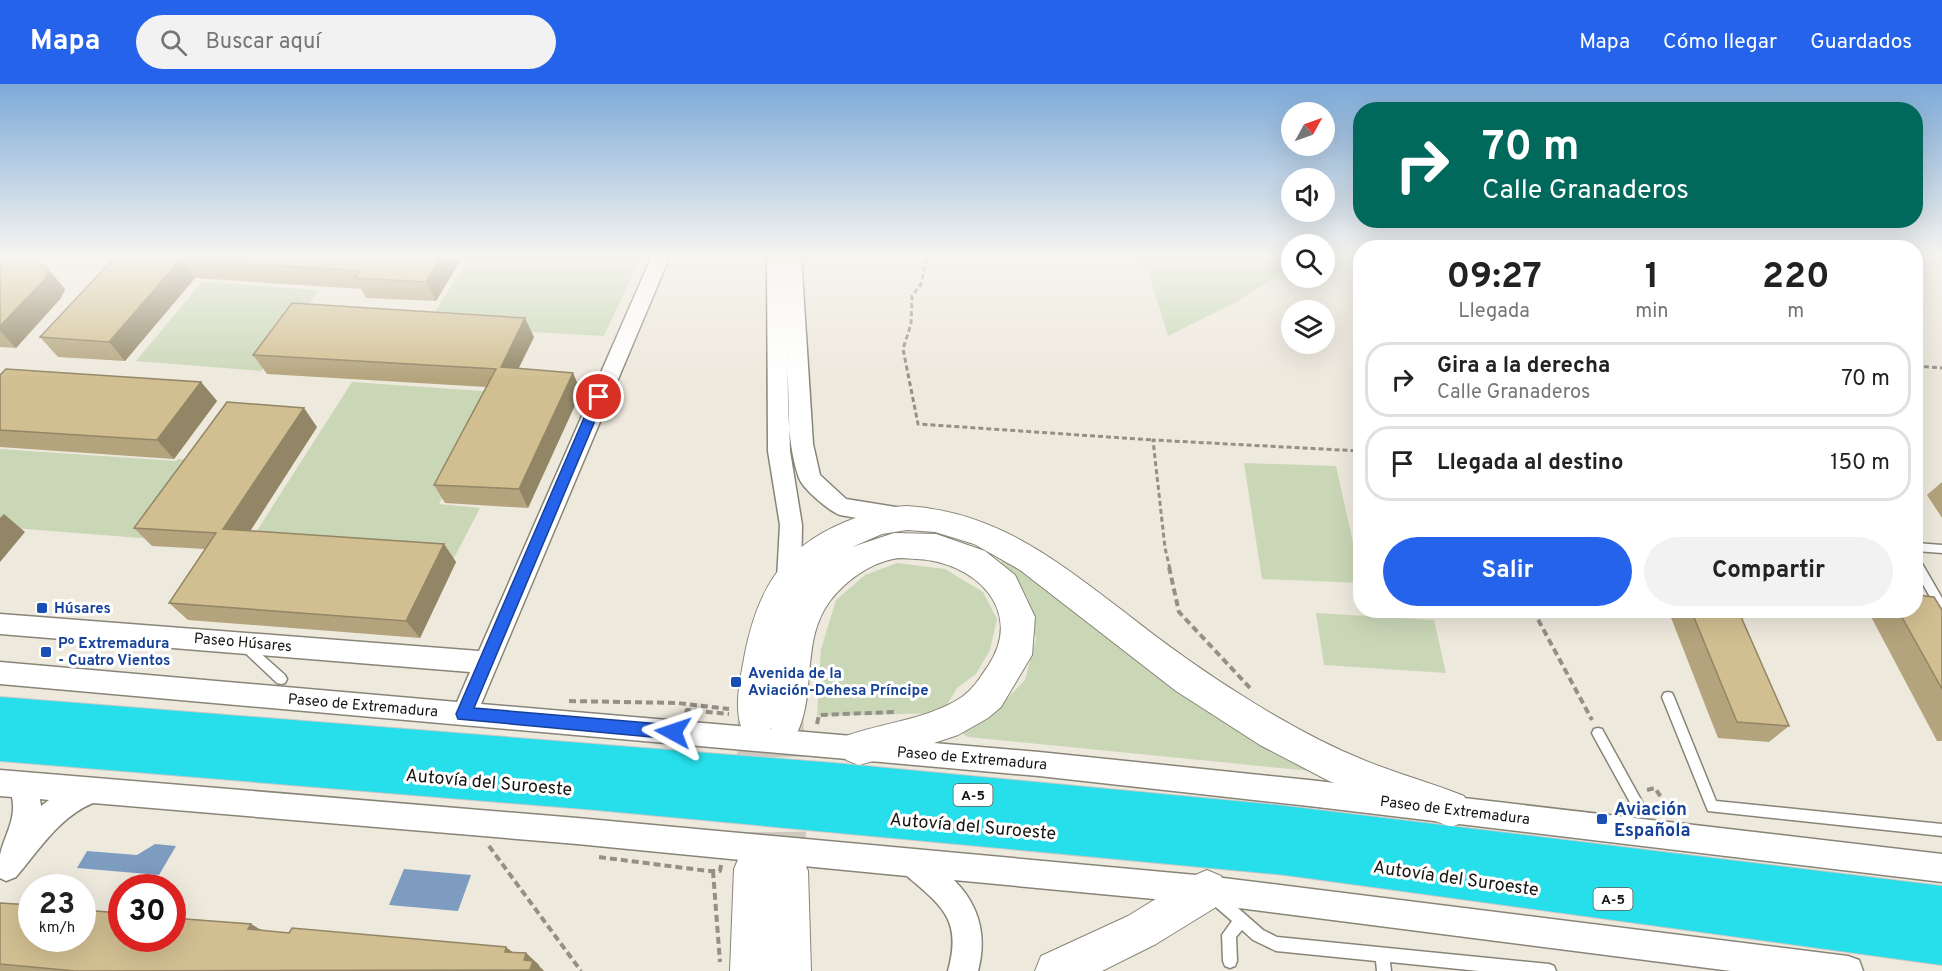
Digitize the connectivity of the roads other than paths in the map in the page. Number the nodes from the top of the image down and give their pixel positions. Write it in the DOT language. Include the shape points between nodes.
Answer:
graph roads {
  1 [pos="643,297"];
  2 [pos="777,297"];
  3 [pos="794,297"];
  4 [pos="906,518"];
  5 [pos="1923,548"];
  6 [pos="1942,549"];
  7 [pos="1923,575"];
  8 [pos="789,579"];
  9 [pos="1942,608"];
  10 [pos="0,624"];
  11 [pos="240,641"];
  12 [pos="485,662"];
  13 [pos="0,673"];
  14 [pos="281,679"];
  15 [pos="1668,697"];
  16 [pos="0,714"];
  17 [pos="464,714"];
  18 [pos="1598,733"];
  19 [pos="0,743"];
  20 [pos="859,748"];
  21 [pos="11,784"];
  22 [pos="94,791"];
  23 [pos="1451,809"];
  24 [pos="1641,812"];
  25 [pos="1942,831"];
  26 [pos="912,862"];
  27 [pos="1942,868"];
  28 [pos="3,872"];
  29 [pos="1207,890"];
  30 [pos="1942,907"];
  31 [pos="1240,921"];
  32 [pos="790,928"];
  33 [pos="1942,943"];
  34 [pos="1382,954"];
  35 [pos="1230,961"];
  36 [pos="751,971"];
  37 [pos="790,971"];
  38 [pos="800,971"];
  39 [pos="963,971"];
  40 [pos="1056,971"];
  41 [pos="1384,971"];
  42 [pos="1549,971"];
  43 [pos="1848,971"];
  1 -- 12 [label="street"];
  2 -- 8 [label="street" via="779,451 791,525"];
  3 -- 4 [label="street" via="802,444 810,479 840,506"];
  4 -- 8 [label="main road" via="868,526 825,545"];
  4 -- 23 [label="main road" via="955,524 996,539 1030,559 1201,689 1256,724 1326,761"];
  5 -- 6 [label="lane"];
  7 -- 9 [label="lane"];
  8 -- 20 [label="main road" via="766,629 757,682 771,720 804,618 818,591 854,558 880,548 909,544 956,552 985,565 1002,581 1015,604 1020,642 1011,666 988,697 952,721"];
  10 -- 11 [label="street, Paseo Húsares"];
  11 -- 12 [label="street, Paseo Húsares"];
  11 -- 14 [label="lane"];
  12 -- 17 [label="street"];
  13 -- 17 [label="street, Paseo de Extremadura"];
  15 -- 25 [label="lane" via="1712,807"];
  16 -- 30 [label="highway, Autovía del Suroeste / A-5" via="834,782 1266,822"];
  17 -- 20 [label="street, Paseo de Extremadura"];
  18 -- 24 [label="lane"];
  19 -- 33 [label="highway, Autovía del Suroeste / A-5" via="596,791 1285,855"];
  20 -- 23 [label="street, Paseo de Extremadura"];
  21 -- 22 [label="street"];
  21 -- 28 [label="street" via="29,802 27,823"];
  22 -- 26 [label="street"];
  22 -- 28 [label="street" via="60,806"];
  23 -- 27 [label="street, Paseo de Extremadura"];
  26 -- 29 [label="street"];
  26 -- 39 [label="street" via="953,898 969,928"];
  29 -- 31 [label="lane"];
  29 -- 40 [label="main road" via="1142,930"];
  29 -- 43 [label="street"];
  31 -- 34 [label="lane" via="1276,944"];
  31 -- 35 [label="lane" via="1229,935"];
  32 -- 36 [label="main road" via="755,868"];
  32 -- 37 [label="main road"];
  32 -- 38 [label="street"];
  34 -- 41 [label="lane"];
  34 -- 42 [label="lane"];
}
